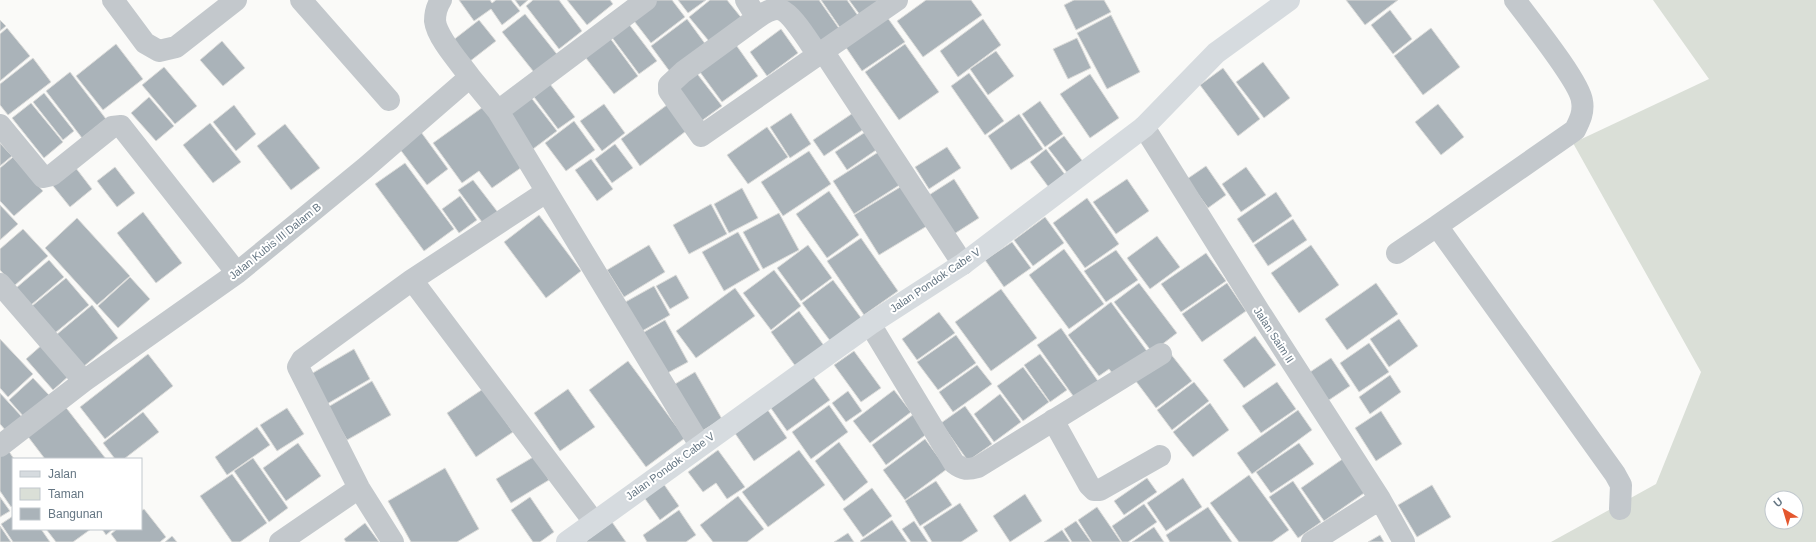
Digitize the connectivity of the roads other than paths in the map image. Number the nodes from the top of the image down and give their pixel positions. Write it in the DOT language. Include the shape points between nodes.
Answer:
graph roads {
  1 [pos="114,0"];
  2 [pos="236,0"];
  3 [pos="440,0"];
  4 [pos="646,0"];
  5 [pos="746,0"];
  6 [pos="897,0"];
  7 [pos="1289,0"];
  8 [pos="1515,0"];
  9 [pos="305,1"];
  10 [pos="757,18"];
  11 [pos="820,53"];
  12 [pos="470,76"];
  13 [pos="389,100"];
  14 [pos="498,111"];
  15 [pos="0,125"];
  16 [pos="1144,127"];
  17 [pos="546,192"];
  18 [pos="1437,226"];
  19 [pos="1397,253"];
  20 [pos="963,264"];
  21 [pos="237,273"];
  22 [pos="412,280"];
  23 [pos="0,284"];
  24 [pos="870,324"];
  25 [pos="1161,354"];
  26 [pos="84,381"];
  27 [pos="1053,420"];
  28 [pos="700,445"];
  29 [pos="0,446"];
  30 [pos="1160,456"];
  31 [pos="359,488"];
  32 [pos="1380,498"];
  33 [pos="1620,509"];
  34 [pos="594,522"];
  35 [pos="280,542"];
  36 [pos="393,542"];
  37 [pos="567,542"];
  38 [pos="1312,542"];
  39 [pos="1404,542"];
  1 -- 2 [label="street" via="145,43 159,51 176,47"];
  3 -- 12 [label="street" via="436,8 435,22 441,36"];
  4 -- 14 [label="street"];
  5 -- 10 [label="street"];
  6 -- 11 [label="street"];
  7 -- 16 [label="street, Jalan Pondok Cabe V" via="1216,53"];
  8 -- 18 [label="street" via="1575,82 1582,99 1582,117 1575,130"];
  9 -- 13 [label="street"];
  10 -- 11 [label="street" via="772,10 785,12"];
  10 -- 11 [label="street" via="669,85 669,91 701,136"];
  11 -- 20 [label="street"];
  12 -- 14 [label="street"];
  12 -- 21 [label="street, Jalan Kubis III Dalam B" via="365,168"];
  14 -- 17 [label="street"];
  15 -- 21 [label="street" via="43,177 52,175 112,127 120,126"];
  16 -- 20 [label="street, Jalan Pondok Cabe V"];
  16 -- 32 [label="street, Jalan Saim II"];
  17 -- 22 [label="street"];
  17 -- 28 [label="street"];
  18 -- 19 [label="street"];
  18 -- 33 [label="street" via="1615,474 1621,486"];
  20 -- 24 [label="street, Jalan Pondok Cabe V"];
  21 -- 26 [label="street, Jalan Kubis III Dalam B"];
  22 -- 31 [label="street" via="302,360 298,367"];
  22 -- 34 [label="street"];
  23 -- 26 [label="street"];
  24 -- 27 [label="street" via="954,463 961,468 969,470 978,467"];
  24 -- 28 [label="street, Jalan Pondok Cabe V"];
  25 -- 27 [label="street"];
  26 -- 29 [label="street, Jalan Kubis III Dalam B"];
  27 -- 30 [label="street" via="1094,490 1100,490"];
  28 -- 34 [label="street, Jalan Pondok Cabe V"];
  31 -- 35 [label="street"];
  31 -- 36 [label="street"];
  32 -- 38 [label="street"];
  32 -- 39 [label="street, Jalan Saim II"];
  34 -- 37 [label="street, Jalan Pondok Cabe V"];
}
